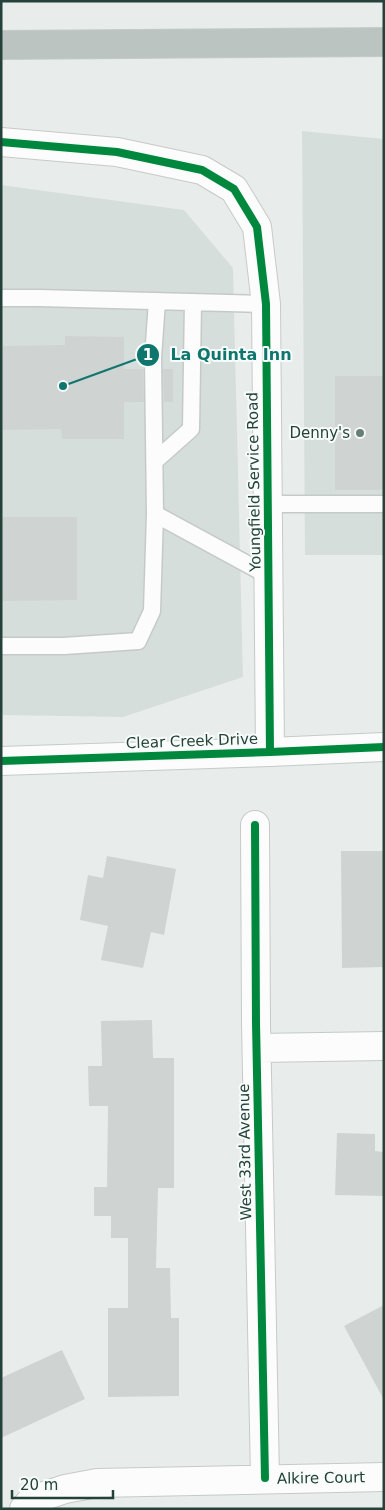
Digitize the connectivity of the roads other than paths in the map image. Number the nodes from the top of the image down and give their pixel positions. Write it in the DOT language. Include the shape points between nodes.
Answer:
graph roads {
  1 [pos="384,42"];
  2 [pos="1,45"];
  3 [pos="1,142"];
  4 [pos="1,298"];
  5 [pos="157,301"];
  6 [pos="193,302"];
  7 [pos="266,304"];
  8 [pos="154,461"];
  9 [pos="268,504"];
  10 [pos="384,504"];
  11 [pos="154,514"];
  12 [pos="269,576"];
  13 [pos="1,646"];
  14 [pos="384,746"];
  15 [pos="270,752"];
  16 [pos="1,761"];
  17 [pos="254,825"];
  18 [pos="384,1046"];
  19 [pos="257,1048"];
  20 [pos="384,1477"];
  21 [pos="265,1478"];
  22 [pos="24,1509"];
  1 -- 2 [label="highway"];
  3 -- 7 [label="street, Youngfield Service Road" via="127,154 202,170 234,189 257,226"];
  4 -- 5 [label="lane"];
  5 -- 6 [label="lane"];
  5 -- 8 [label="lane" via="153,358"];
  6 -- 7 [label="lane"];
  6 -- 8 [label="lane" via="190,430"];
  7 -- 9 [label="street, Youngfield Service Road"];
  8 -- 11 [label="lane"];
  9 -- 10 [label="lane"];
  9 -- 12 [label="street, Youngfield Service Road"];
  11 -- 12 [label="lane"];
  11 -- 13 [label="lane" via="152,611 138,642"];
  12 -- 15 [label="street, Youngfield Service Road"];
  14 -- 15 [label="street, Clear Creek Drive"];
  15 -- 16 [label="street, Clear Creek Drive"];
  17 -- 19 [label="street, West 33rd Avenue"];
  18 -- 19 [label="street"];
  19 -- 21 [label="street, West 33rd Avenue"];
  20 -- 21 [label="street, Alkire Court"];
  21 -- 22 [label="street, Alkire Court" via="97,1483 32,1500"];
}
